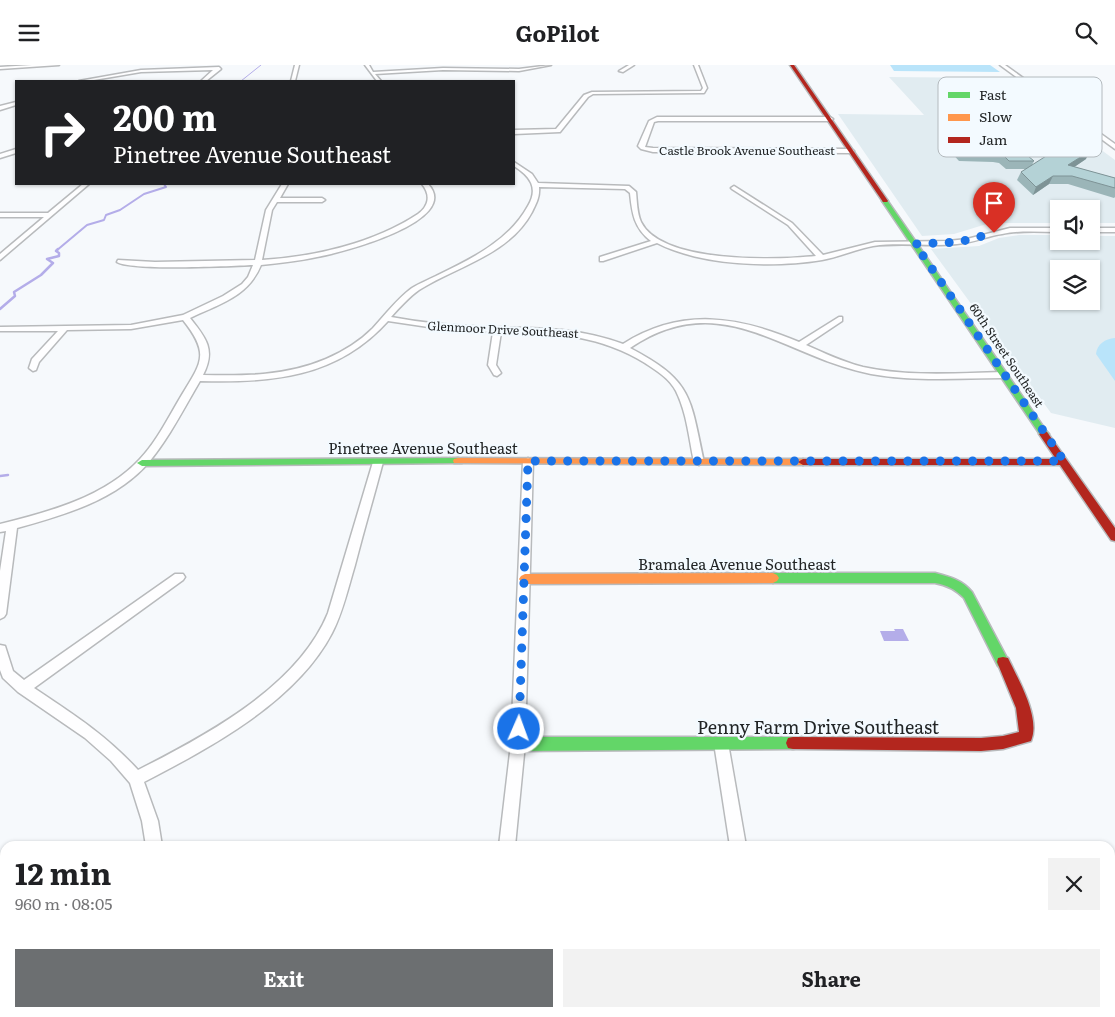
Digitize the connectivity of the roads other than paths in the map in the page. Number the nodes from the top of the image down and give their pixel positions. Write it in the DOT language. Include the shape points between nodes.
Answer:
graph roads {
  1 [pos="57,65"];
  2 [pos="222,65"];
  3 [pos="297,65"];
  4 [pos="367,65"];
  5 [pos="549,65"];
  6 [pos="632,65"];
  7 [pos="696,65"];
  8 [pos="792,65"];
  9 [pos="1002,65"];
  10 [pos="0,68"];
  11 [pos="14,68"];
  12 [pos="217,69"];
  13 [pos="621,71"];
  14 [pos="372,73"];
  15 [pos="4,74"];
  16 [pos="1019,77"];
  17 [pos="87,80"];
  18 [pos="204,80"];
  19 [pos="293,80"];
  20 [pos="378,80"];
  21 [pos="15,103"];
  22 [pos="0,108"];
  23 [pos="657,119"];
  24 [pos="830,119"];
  25 [pos="515,132"];
  26 [pos="1102,138"];
  27 [pos="1115,147"];
  28 [pos="15,151"];
  29 [pos="851,151"];
  30 [pos="0,156"];
  31 [pos="515,165"];
  32 [pos="85,185"];
  33 [pos="284,185"];
  34 [pos="426,185"];
  35 [pos="537,185"];
  36 [pos="734,188"];
  37 [pos="274,200"];
  38 [pos="322,200"];
  39 [pos="0,215"];
  40 [pos="50,215"];
  41 [pos="1050,230"];
  42 [pos="1100,230"];
  43 [pos="1115,230"];
  44 [pos="657,241"];
  45 [pos="915,244"];
  46 [pos="0,258"];
  47 [pos="821,258"];
  48 [pos="603,259"];
  49 [pos="120,262"];
  50 [pos="257,264"];
  51 [pos="185,317"];
  52 [pos="386,318"];
  53 [pos="839,319"];
  54 [pos="0,329"];
  55 [pos="64,329"];
  56 [pos="498,329"];
  57 [pos="800,345"];
  58 [pos="625,347"];
  59 [pos="33,368"];
  60 [pos="497,373"];
  61 [pos="1004,375"];
  62 [pos="198,378"];
  63 [pos="528,461"];
  64 [pos="1064,461"];
  65 [pos="378,462"];
  66 [pos="698,462"];
  67 [pos="142,463"];
  68 [pos="1111,526"];
  69 [pos="6,527"];
  70 [pos="1115,537"];
  71 [pos="179,577"];
  72 [pos="525,579"];
  73 [pos="0,614"];
  74 [pos="0,650"];
  75 [pos="998,652"];
  76 [pos="23,688"];
  77 [pos="721,743"];
  78 [pos="518,744"];
  79 [pos="136,779"];
  80 [pos="153,841"];
  81 [pos="508,841"];
  82 [pos="737,841"];
  1 -- 11 [label="street"];
  2 -- 12 [label="street"];
  3 -- 19 [label="street"];
  4 -- 14 [label="street"];
  5 -- 14 [label="street" via="519,70 443,69"];
  6 -- 13 [label="street"];
  7 -- 25 [label="street" via="705,88 702,92 592,93 558,131"];
  8 -- 24 [label="street, 60th Street Southeast"];
  9 -- 16 [label="street"];
  10 -- 11 [label="street"];
  11 -- 15 [label="street"];
  12 -- 17 [label="street" via="141,71"];
  12 -- 18 [label="street"];
  14 -- 20 [label="street"];
  21 -- 22 [label="street"];
  23 -- 24 [label="street"];
  23 -- 29 [label="street, Castle Brook Avenue Southeast" via="652,121 641,144 643,148"];
  24 -- 29 [label="street, 60th Street Southeast"];
  26 -- 27 [label="street"];
  28 -- 30 [label="street"];
  29 -- 45 [label="street, 60th Street Southeast"];
  31 -- 35 [label="street" via="531,175"];
  32 -- 40 [label="street"];
  33 -- 37 [label="street"];
  34 -- 50 [label="street" via="433,195 431,203 427,210 410,222 368,241 329,253"];
  35 -- 44 [label="street" via="628,187 633,192 640,226"];
  35 -- 52 [label="street" via="531,208 508,237 477,258 413,291"];
  36 -- 47 [label="street" via="790,224"];
  37 -- 38 [label="street"];
  37 -- 50 [label="street" via="267,215"];
  39 -- 40 [label="street"];
  40 -- 46 [label="street"];
  41 -- 45 [label="street" via="1009,230 959,242"];
  42 -- 43 [label="street"];
  44 -- 47 [label="street" via="678,250 719,259 789,261"];
  44 -- 48 [label="street"];
  45 -- 47 [label="street" via="876,244"];
  45 -- 61 [label="street, 60th Street Southeast"];
  49 -- 50 [label="street"];
  50 -- 51 [label="street" via="252,277 238,291"];
  51 -- 55 [label="street" via="131,327"];
  51 -- 62 [label="street" via="202,339 207,352"];
  52 -- 56 [label="street, Glenmoor Drive Southeast" via="418,324"];
  52 -- 62 [label="street" via="360,343 310,368 258,378"];
  53 -- 57 [label="street"];
  54 -- 55 [label="street"];
  55 -- 59 [label="street" via="35,361"];
  56 -- 58 [label="street, Glenmoor Drive Southeast" via="578,332"];
  56 -- 60 [label="street" via="492,365"];
  57 -- 58 [label="street" via="745,325 712,320 679,322 654,329"];
  57 -- 61 [label="street" via="837,363 874,372"];
  58 -- 66 [label="street, Glenmoor Drive Southeast" via="675,382 684,399"];
  61 -- 64 [label="street, 60th Street Southeast"];
  62 -- 67 [label="street"];
  63 -- 65 [label="street, Pinetree Avenue Southeast"];
  63 -- 66 [label="street, Pinetree Avenue Southeast"];
  63 -- 72 [label="street"];
  64 -- 66 [label="street, Pinetree Avenue Southeast"];
  64 -- 68 [label="street, 60th Street Southeast"];
  65 -- 67 [label="street, Pinetree Avenue Southeast"];
  65 -- 79 [label="street" via="337,607 323,638 298,670 272,695 205,741"];
  67 -- 69 [label="street" via="94,497"];
  68 -- 70 [label="street, 60th Street Southeast"];
  69 -- 73 [label="street"];
  71 -- 76 [label="street"];
  72 -- 75 [label="street, Bramalea Avenue Southeast" via="935,578 960,585 969,595"];
  72 -- 78 [label="street"];
  74 -- 76 [label="street" via="8,674"];
  75 -- 77 [label="street, Penny Farm Drive Southeast" via="1027,725 1026,736 1010,743 990,747 952,743"];
  76 -- 79 [label="street" via="90,733"];
  77 -- 78 [label="street, Penny Farm Drive Southeast"];
  77 -- 82 [label="street"];
  78 -- 81 [label="street"];
  79 -- 80 [label="street"];
}
